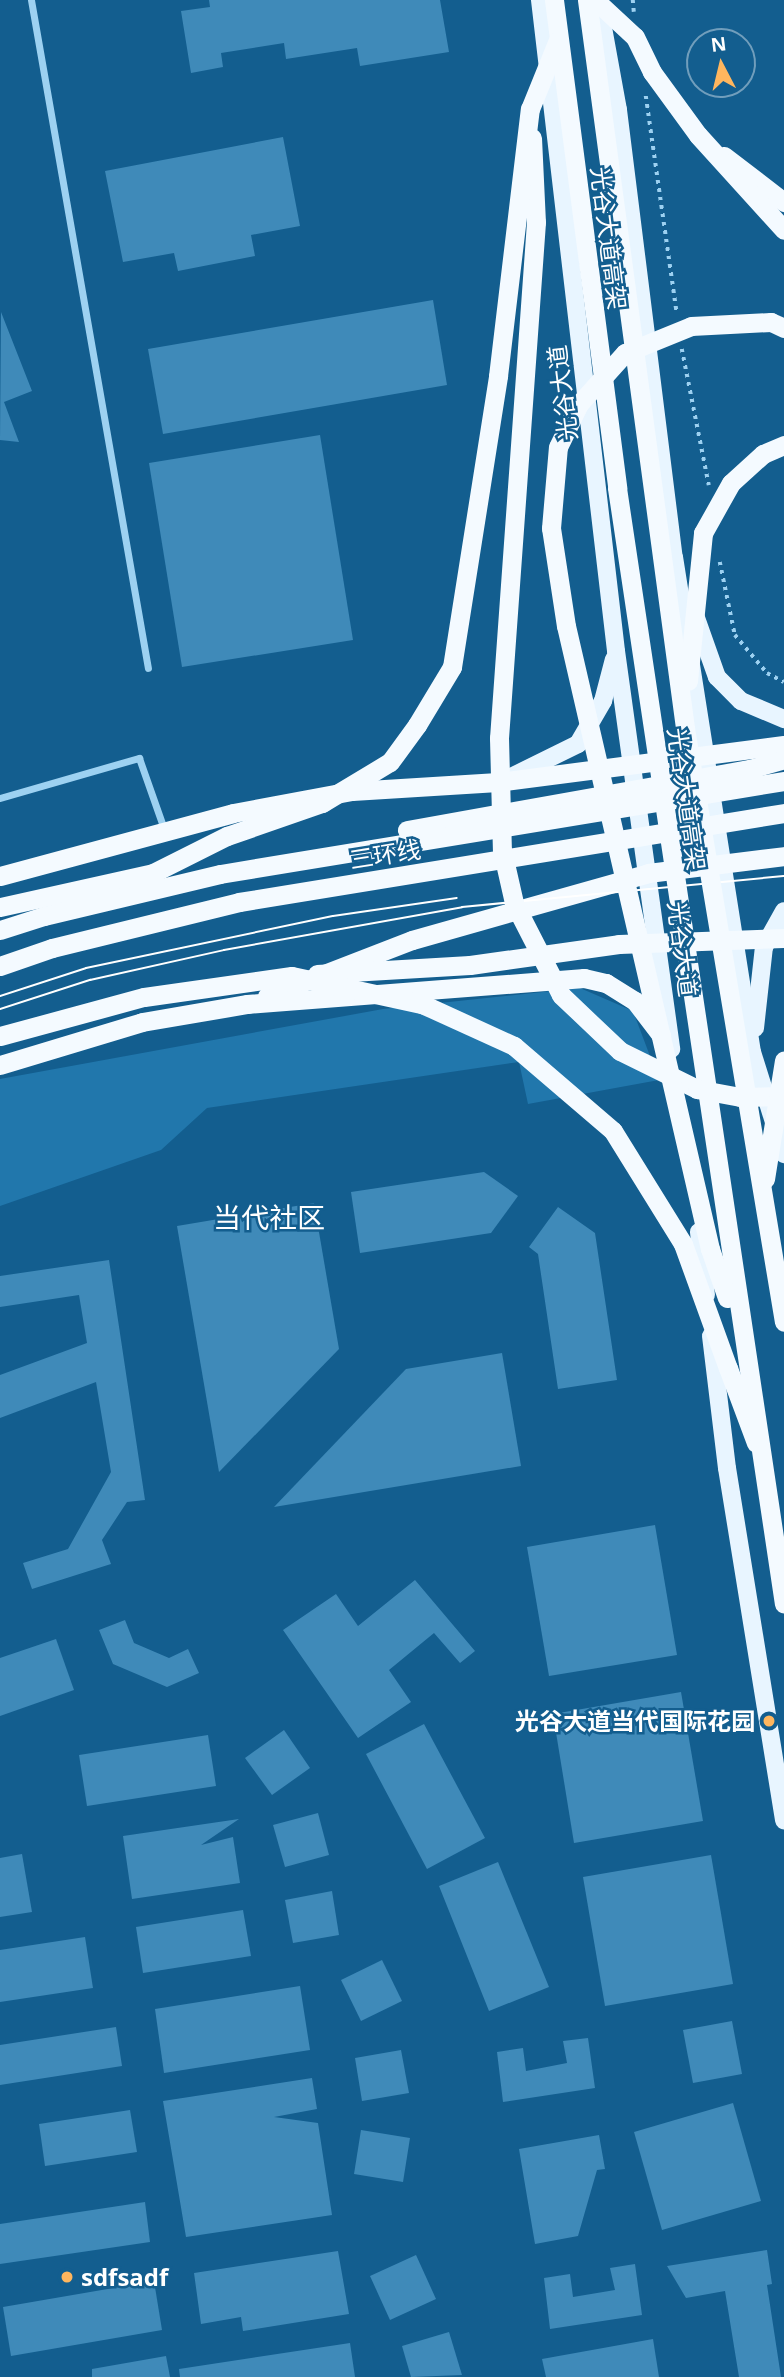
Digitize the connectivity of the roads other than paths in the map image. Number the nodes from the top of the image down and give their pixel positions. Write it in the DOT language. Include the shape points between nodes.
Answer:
graph roads {
  1 [pos="31,0"];
  2 [pos="540,0"];
  3 [pos="554,0"];
  4 [pos="587,0"];
  5 [pos="597,0"];
  6 [pos="559,39"];
  7 [pos="530,109"];
  8 [pos="698,135"];
  9 [pos="784,202"];
  10 [pos="784,230"];
  11 [pos="784,328"];
  12 [pos="784,446"];
  13 [pos="674,557"];
  14 [pos="616,651"];
  15 [pos="148,668"];
  16 [pos="784,719"];
  17 [pos="685,728"];
  18 [pos="784,745"];
  19 [pos="706,754"];
  20 [pos="784,759"];
  21 [pos="632,764"];
  22 [pos="784,781"];
  23 [pos="498,782"];
  24 [pos="0,798"];
  25 [pos="784,813"];
  26 [pos="165,831"];
  27 [pos="784,856"];
  28 [pos="723,863"];
  29 [pos="153,873"];
  30 [pos="648,873"];
  31 [pos="0,876"];
  32 [pos="0,907"];
  33 [pos="784,912"];
  34 [pos="0,930"];
  35 [pos="784,938"];
  36 [pos="0,966"];
  37 [pos="292,976"];
  38 [pos="247,1004"];
  39 [pos="0,1036"];
  40 [pos="671,1048"];
  41 [pos="752,1052"];
  42 [pos="784,1061"];
  43 [pos="0,1065"];
  44 [pos="784,1096"];
  45 [pos="784,1154"];
  46 [pos="762,1201"];
  47 [pos="784,1322"];
  48 [pos="743,1344"];
  49 [pos="758,1449"];
  50 [pos="784,1604"];
  51 [pos="784,1819"];
  1 -- 15 [label="street"];
  2 -- 14 [label="main road, 光谷大道"];
  3 -- 6 [label="highway, 光谷大道高架, bridge"];
  4 -- 17 [label="highway, 光谷大道高架, bridge"];
  5 -- 8 [label="highway, bridge" via="635,37 652,72"];
  5 -- 13 [label="main road, 光谷大道" via="618,110"];
  6 -- 7 [label="highway, bridge"];
  6 -- 48 [label="highway, 光谷大道高架, bridge" via="619,502"];
  7 -- 29 [label="highway, bridge" via="498,376 452,667 390,762 322,803 226,836"];
  7 -- 44 [label="highway, bridge" via="536,222 499,738 502,850 514,903 561,995 620,1051 697,1089 740,1097"];
  8 -- 9 [label="highway, bridge"];
  8 -- 10 [label="highway, bridge"];
  11 -- 48 [label="highway, bridge" via="771,322 691,326 625,353 579,404 558,447 551,528 566,626 710,1249"];
  12 -- 17 [label="highway, bridge" via="763,454 731,483 703,533 691,624"];
  13 -- 16 [label="main road" via="717,677 741,701"];
  13 -- 19 [label="main road, 光谷大道"];
  14 -- 21 [label="main road, 光谷大道"];
  14 -- 23 [label="main road" via="603,701 578,744"];
  17 -- 46 [label="highway, 光谷大道高架, bridge"];
  18 -- 19 [label="highway"];
  19 -- 21 [label="highway"];
  19 -- 28 [label="main road, 光谷大道"];
  20 -- 29 [label="highway, bridge" via="750,769"];
  21 -- 23 [label="highway"];
  21 -- 30 [label="main road, 光谷大道"];
  22 -- 34 [label="highway, 三环线, bridge" via="220,874"];
  23 -- 26 [label="highway" via="352,791"];
  24 -- 26 [label="street" via="139,758"];
  25 -- 36 [label="highway, 三环线, bridge" via="239,902 52,948"];
  26 -- 31 [label="highway"];
  27 -- 28 [label="highway"];
  28 -- 30 [label="highway"];
  28 -- 41 [label="main road, 光谷大道"];
  29 -- 32 [label="highway, bridge"];
  30 -- 38 [label="highway" via="412,940"];
  30 -- 40 [label="main road, 光谷大道"];
  33 -- 41 [label="main road" via="764,947"];
  35 -- 37 [label="highway, bridge" via="619,944 470,965"];
  37 -- 39 [label="highway, bridge" via="144,997"];
  37 -- 49 [label="highway, bridge" via="422,1004 514,1046 613,1131 683,1244"];
  38 -- 40 [label="highway" via="584,978 606,983 635,1001"];
  38 -- 43 [label="highway" via="142,1022"];
  40 -- 51 [label="main road, 光谷大道" via="687,1130 727,1468"];
  41 -- 45 [label="main road, 光谷大道"];
  42 -- 46 [label="highway, bridge"];
  46 -- 47 [label="highway, 光谷大道高架, bridge"];
  48 -- 49 [label="highway, 光谷大道高架, bridge"];
  49 -- 50 [label="highway, 光谷大道高架, bridge"];
}
